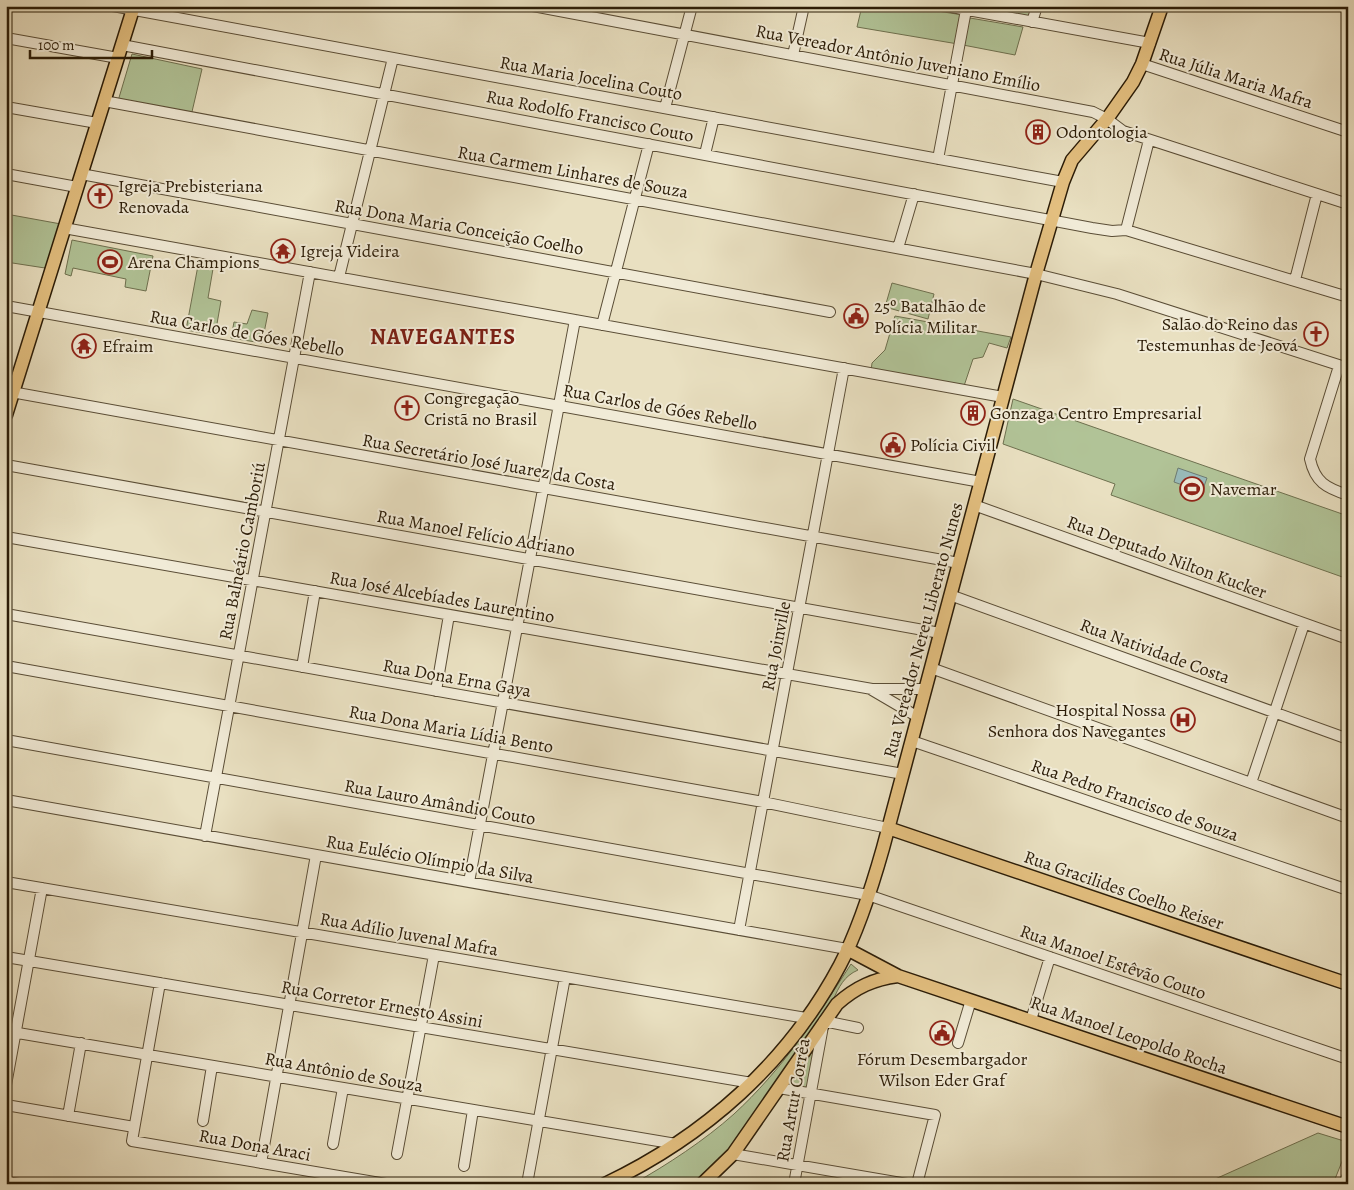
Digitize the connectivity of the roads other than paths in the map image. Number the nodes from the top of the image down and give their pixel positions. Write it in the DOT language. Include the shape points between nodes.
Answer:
graph roads {
  1 [pos="113,6"];
  2 [pos="533,6"];
  3 [pos="692,6"];
  4 [pos="804,6"];
  5 [pos="946,6"];
  6 [pos="1037,6"];
  7 [pos="1162,6"];
  8 [pos="134,8"];
  9 [pos="966,10"];
  10 [pos="1032,22"];
  11 [pos="685,35"];
  12 [pos="6,38"];
  13 [pos="1150,43"];
  14 [pos="120,52"];
  15 [pos="794,55"];
  16 [pos="393,58"];
  17 [pos="1142,64"];
  18 [pos="952,85"];
  19 [pos="384,94"];
  20 [pos="104,101"];
  21 [pos="6,107"];
  22 [pos="665,108"];
  23 [pos="714,117"];
  24 [pos="1107,119"];
  25 [pos="97,124"];
  26 [pos="1348,132"];
  27 [pos="1149,140"];
  28 [pos="649,144"];
  29 [pos="370,150"];
  30 [pos="705,154"];
  31 [pos="938,159"];
  32 [pos="6,174"];
  33 [pos="82,174"];
  34 [pos="1062,182"];
  35 [pos="77,187"];
  36 [pos="914,194"];
  37 [pos="1318,194"];
  38 [pos="634,200"];
  39 [pos="1348,204"];
  40 [pos="1052,219"];
  41 [pos="352,224"];
  42 [pos="64,228"];
  43 [pos="1126,230"];
  44 [pos="898,248"];
  45 [pos="310,272"];
  46 [pos="616,273"];
  47 [pos="1036,274"];
  48 [pos="339,277"];
  49 [pos="1295,280"];
  50 [pos="1348,297"];
  51 [pos="6,306"];
  52 [pos="38,312"];
  53 [pos="830,312"];
  54 [pos="575,320"];
  55 [pos="602,325"];
  56 [pos="294,358"];
  57 [pos="1344,367"];
  58 [pos="844,368"];
  59 [pos="10,392"];
  60 [pos="1003,397"];
  61 [pos="559,406"];
  62 [pos="6,415"];
  63 [pos="279,441"];
  64 [pos="828,454"];
  65 [pos="6,465"];
  66 [pos="981,482"];
  67 [pos="544,488"];
  68 [pos="1348,495"];
  69 [pos="974,505"];
  70 [pos="266,512"];
  71 [pos="6,537"];
  72 [pos="812,537"];
  73 [pos="530,559"];
  74 [pos="959,563"];
  75 [pos="253,580"];
  76 [pos="315,591"];
  77 [pos="950,595"];
  78 [pos="799,608"];
  79 [pos="6,614"];
  80 [pos="449,615"];
  81 [pos="1304,624"];
  82 [pos="517,627"];
  83 [pos="940,633"];
  84 [pos="1348,639"];
  85 [pos="239,656"];
  86 [pos="6,666"];
  87 [pos="302,667"];
  88 [pos="931,668"];
  89 [pos="787,674"];
  90 [pos="872,689"];
  91 [pos="925,689"];
  92 [pos="436,691"];
  93 [pos="503,703"];
  94 [pos="229,706"];
  95 [pos="1274,712"];
  96 [pos="918,717"];
  97 [pos="1348,739"];
  98 [pos="6,740"];
  99 [pos="912,741"];
  100 [pos="772,751"];
  101 [pos="493,753"];
  102 [pos="903,774"];
  103 [pos="216,778"];
  104 [pos="1251,783"];
  105 [pos="6,800"];
  106 [pos="763,802"];
  107 [pos="1348,818"];
  108 [pos="480,825"];
  109 [pos="888,828"];
  110 [pos="205,836"];
  111 [pos="316,855"];
  112 [pos="750,874"];
  113 [pos="6,882"];
  114 [pos="469,882"];
  115 [pos="42,888"];
  116 [pos="1348,890"];
  117 [pos="868,895"];
  118 [pos="739,930"];
  119 [pos="302,932"];
  120 [pos="847,949"];
  121 [pos="434,955"];
  122 [pos="6,957"];
  123 [pos="1050,957"];
  124 [pos="29,961"];
  125 [pos="898,976"];
  126 [pos="565,977"];
  127 [pos="160,983"];
  128 [pos="1348,984"];
  129 [pos="971,1000"];
  130 [pos="290,1005"];
  131 [pos="806,1018"];
  132 [pos="1030,1020"];
  133 [pos="824,1021"];
  134 [pos="420,1027"];
  135 [pos="858,1028"];
  136 [pos="11,1032"];
  137 [pos="81,1043"];
  138 [pos="958,1043"];
  139 [pos="552,1049"];
  140 [pos="148,1055"];
  141 [pos="1348,1059"];
  142 [pos="212,1066"];
  143 [pos="277,1077"];
  144 [pos="752,1083"];
  145 [pos="6,1084"];
  146 [pos="343,1088"];
  147 [pos="779,1088"];
  148 [pos="810,1093"];
  149 [pos="407,1099"];
  150 [pos="6,1106"];
  151 [pos="473,1110"];
  152 [pos="68,1116"];
  153 [pos="203,1121"];
  154 [pos="538,1121"];
  155 [pos="134,1127"];
  156 [pos="1348,1127"];
  157 [pos="333,1144"];
  158 [pos="676,1144"];
  159 [pos="397,1154"];
  160 [pos="733,1154"];
  161 [pos="261,1163"];
  162 [pos="798,1165"];
  163 [pos="464,1166"];
  164 [pos="864,1180"];
  165 [pos="6,1182"];
  166 [pos="19,1184"];
  167 [pos="386,1184"];
  168 [pos="527,1184"];
  169 [pos="605,1184"];
  170 [pos="702,1184"];
  171 [pos="794,1184"];
  172 [pos="907,1184"];
  173 [pos="917,1184"];
  1 -- 8 [label="street, Rua Maria Jocelina Couto"];
  2 -- 11 [label="street, Rua Vereador Antônio Juveniano Emílio"];
  3 -- 11 [label="street"];
  4 -- 15 [label="street"];
  5 -- 9 [label="street"];
  6 -- 10 [label="street"];
  7 -- 13 [label="main road, Rua Vereador Nereu Liberato Nunes"];
  8 -- 14 [label="main road"];
  8 -- 16 [label="street, Rua Maria Jocelina Couto"];
  9 -- 10 [label="street"];
  9 -- 18 [label="street"];
  10 -- 13 [label="street"];
  11 -- 15 [label="street, Rua Vereador Antônio Juveniano Emílio"];
  11 -- 22 [label="street"];
  12 -- 14 [label="street, Rua Rodolfo Francisco Couto"];
  13 -- 17 [label="main road, Rua Vereador Nereu Liberato Nunes"];
  14 -- 19 [label="street, Rua Rodolfo Francisco Couto"];
  14 -- 20 [label="main road"];
  15 -- 18 [label="street, Rua Vereador Antônio Juveniano Emílio"];
  16 -- 19 [label="street"];
  16 -- 22 [label="street, Rua Maria Jocelina Couto"];
  17 -- 24 [label="main road, Rua Vereador Nereu Liberato Nunes"];
  17 -- 26 [label="street, Rua Júlia Maria Mafra"];
  18 -- 24 [label="street, Rua Vereador Antônio Juveniano Emílio" via="1093,112"];
  18 -- 31 [label="street"];
  19 -- 28 [label="street, Rua Rodolfo Francisco Couto"];
  19 -- 29 [label="street"];
  20 -- 25 [label="main road"];
  20 -- 29 [label="street, Rua Carmem Linhares de Souza"];
  21 -- 25 [label="street"];
  22 -- 23 [label="street, Rua Maria Jocelina Couto"];
  23 -- 30 [label="street"];
  23 -- 31 [label="street, Rua Maria Jocelina Couto"];
  24 -- 27 [label="street, Rua Vereador Antônio Juveniano Emílio" via="1123,131"];
  24 -- 34 [label="main road, Rua Vereador Nereu Liberato Nunes" via="1076,153"];
  25 -- 33 [label="main road"];
  27 -- 37 [label="street, Rua Vereador Antônio Juveniano Emílio"];
  27 -- 43 [label="street"];
  28 -- 30 [label="street, Rua Rodolfo Francisco Couto"];
  28 -- 38 [label="street"];
  29 -- 38 [label="street, Rua Carmem Linhares de Souza"];
  29 -- 41 [label="street"];
  30 -- 36 [label="street, Rua Rodolfo Francisco Couto"];
  31 -- 34 [label="street, Rua Maria Jocelina Couto"];
  32 -- 35 [label="street"];
  33 -- 35 [label="main road"];
  33 -- 41 [label="street, Rua Dona Maria Conceição Coelho"];
  34 -- 40 [label="main road, Rua Vereador Nereu Liberato Nunes"];
  35 -- 42 [label="main road"];
  36 -- 40 [label="street, Rua Rodolfo Francisco Couto"];
  36 -- 44 [label="street"];
  37 -- 39 [label="street, Rua Vereador Antônio Juveniano Emílio"];
  37 -- 49 [label="street"];
  38 -- 44 [label="street, Rua Carmem Linhares de Souza"];
  38 -- 46 [label="street"];
  40 -- 43 [label="street, Rua Rodolfo Francisco Couto" via="1112,231"];
  40 -- 47 [label="main road, Rua Vereador Nereu Liberato Nunes"];
  41 -- 46 [label="street, Rua Dona Maria Conceição Coelho"];
  41 -- 48 [label="street"];
  42 -- 45 [label="street"];
  42 -- 52 [label="main road"];
  43 -- 49 [label="street, Rua Rodolfo Francisco Couto"];
  44 -- 47 [label="street, Rua Carmem Linhares de Souza"];
  45 -- 48 [label="street"];
  45 -- 56 [label="street, Rua Balneário Camboriú"];
  46 -- 53 [label="street, Rua Dona Maria Conceição Coelho"];
  46 -- 55 [label="street"];
  47 -- 57 [label="street, Rua Carmem Linhares de Souza" via="1116,294"];
  47 -- 60 [label="main road, Rua Vereador Nereu Liberato Nunes"];
  48 -- 54 [label="street"];
  49 -- 50 [label="street, Rua Rodolfo Francisco Couto"];
  51 -- 52 [label="street, Rua Carlos de Góes Rebello"];
  52 -- 56 [label="street, Rua Carlos de Góes Rebello"];
  52 -- 59 [label="main road"];
  54 -- 55 [label="street"];
  54 -- 61 [label="street"];
  55 -- 58 [label="street"];
  56 -- 61 [label="street, Rua Carlos de Góes Rebello"];
  56 -- 63 [label="street, Rua Balneário Camboriú"];
  57 -- 68 [label="street" via="1310,459 1319,480 1327,487"];
  58 -- 60 [label="street"];
  58 -- 64 [label="street, Rua Joinville"];
  59 -- 62 [label="main road"];
  59 -- 63 [label="street, Rua Secretário José Juarez da Costa"];
  60 -- 66 [label="main road, Rua Vereador Nereu Liberato Nunes"];
  61 -- 64 [label="street, Rua Carlos de Góes Rebello"];
  61 -- 67 [label="street"];
  63 -- 67 [label="street, Rua Secretário José Juarez da Costa"];
  63 -- 70 [label="street, Rua Balneário Camboriú"];
  64 -- 66 [label="street, Rua Carlos de Góes Rebello"];
  64 -- 72 [label="street, Rua Joinville"];
  65 -- 70 [label="street, Rua Manoel Felício Adriano"];
  66 -- 69 [label="main road, Rua Vereador Nereu Liberato Nunes"];
  67 -- 72 [label="street, Rua Secretário José Juarez da Costa"];
  67 -- 73 [label="street"];
  69 -- 74 [label="main road, Rua Vereador Nereu Liberato Nunes"];
  69 -- 81 [label="street, Rua Deputado Nilton Kucker"];
  70 -- 73 [label="street, Rua Manoel Felício Adriano"];
  70 -- 75 [label="street, Rua Balneário Camboriú"];
  71 -- 75 [label="street, Rua José Alcebíades Laurentino"];
  72 -- 74 [label="street, Rua Secretário José Juarez da Costa"];
  72 -- 78 [label="street, Rua Joinville"];
  73 -- 78 [label="street, Rua Manoel Felício Adriano"];
  73 -- 82 [label="street"];
  74 -- 77 [label="main road, Rua Vereador Nereu Liberato Nunes"];
  75 -- 76 [label="street, Rua José Alcebíades Laurentino"];
  75 -- 85 [label="street, Rua Balneário Camboriú"];
  76 -- 80 [label="street, Rua José Alcebíades Laurentino"];
  76 -- 87 [label="street"];
  77 -- 83 [label="main road, Rua Vereador Nereu Liberato Nunes"];
  77 -- 95 [label="street, Rua Natividade Costa"];
  78 -- 83 [label="street, Rua Manoel Felício Adriano"];
  78 -- 89 [label="street, Rua Joinville"];
  79 -- 85 [label="street, Rua Dona Erna Gaya"];
  80 -- 82 [label="street, Rua José Alcebíades Laurentino"];
  80 -- 92 [label="street"];
  81 -- 84 [label="street, Rua Deputado Nilton Kucker"];
  81 -- 95 [label="street"];
  82 -- 89 [label="street, Rua José Alcebíades Laurentino"];
  82 -- 93 [label="street"];
  83 -- 88 [label="main road, Rua Vereador Nereu Liberato Nunes"];
  85 -- 87 [label="street, Rua Dona Erna Gaya"];
  85 -- 94 [label="street, Rua Balneário Camboriú"];
  86 -- 94 [label="street, Rua Dona Maria Lídia Bento"];
  87 -- 92 [label="street, Rua Dona Erna Gaya"];
  88 -- 91 [label="main road, Rua Vereador Nereu Liberato Nunes"];
  88 -- 104 [label="street"];
  89 -- 90 [label="street, Rua José Alcebíades Laurentino"];
  89 -- 100 [label="street, Rua Joinville"];
  90 -- 91 [label="street, Rua José Alcebíades Laurentino"];
  90 -- 96 [label="street, Rua José Alcebíades Laurentino"];
  91 -- 96 [label="main road, Rua Vereador Nereu Liberato Nunes"];
  92 -- 93 [label="street, Rua Dona Erna Gaya"];
  93 -- 100 [label="street, Rua Dona Erna Gaya"];
  93 -- 101 [label="street"];
  94 -- 101 [label="street, Rua Dona Maria Lídia Bento"];
  94 -- 103 [label="street, Rua Balneário Camboriú"];
  95 -- 97 [label="street, Rua Natividade Costa"];
  95 -- 104 [label="street"];
  96 -- 99 [label="main road, Rua Vereador Nereu Liberato Nunes"];
  98 -- 103 [label="street, Rua Lauro Amândio Couto"];
  99 -- 102 [label="main road, Rua Vereador Nereu Liberato Nunes"];
  99 -- 116 [label="street, Rua Pedro Francisco de Souza"];
  100 -- 102 [label="street, Rua Dona Erna Gaya"];
  100 -- 106 [label="street, Rua Joinville"];
  101 -- 106 [label="street, Rua Dona Maria Lídia Bento"];
  101 -- 108 [label="street"];
  102 -- 109 [label="main road, Rua Vereador Nereu Liberato Nunes"];
  103 -- 108 [label="street, Rua Lauro Amândio Couto"];
  103 -- 110 [label="street, Rua Balneário Camboriú"];
  104 -- 107 [label="street"];
  105 -- 110 [label="street, Rua Eulécio Olímpio da Silva"];
  106 -- 109 [label="street, Rua Dona Maria Lídia Bento"];
  106 -- 112 [label="street, Rua Joinville"];
  108 -- 112 [label="street, Rua Lauro Amândio Couto"];
  108 -- 114 [label="street"];
  109 -- 117 [label="main road, Rua Vereador Nereu Liberato Nunes"];
  109 -- 128 [label="main road, Rua Gracilides Coelho Reiser"];
  110 -- 111 [label="street, Rua Eulécio Olímpio da Silva"];
  111 -- 114 [label="street, Rua Eulécio Olímpio da Silva"];
  111 -- 119 [label="street"];
  112 -- 117 [label="street, Rua Lauro Amândio Couto"];
  112 -- 118 [label="street, Rua Joinville"];
  113 -- 115 [label="street, Rua Adílio Juvenal Mafra"];
  114 -- 118 [label="street, Rua Eulécio Olímpio da Silva"];
  115 -- 119 [label="street, Rua Adílio Juvenal Mafra"];
  115 -- 124 [label="street"];
  117 -- 120 [label="main road, Rua Vereador Nereu Liberato Nunes"];
  117 -- 123 [label="street, Rua Manoel Estêvão Couto"];
  118 -- 120 [label="street, Rua Eulécio Olímpio da Silva"];
  119 -- 121 [label="street, Rua Adílio Juvenal Mafra"];
  119 -- 130 [label="street"];
  120 -- 125 [label="main road, Rua Manoel Leopoldo Rocha"];
  120 -- 131 [label="main road, Rua Vereador Nereu Liberato Nunes"];
  121 -- 126 [label="street, Rua Adílio Juvenal Mafra"];
  121 -- 134 [label="street"];
  122 -- 124 [label="street, Rua Corretor Ernesto Assini"];
  123 -- 132 [label="street"];
  123 -- 141 [label="street, Rua Manoel Estêvão Couto"];
  124 -- 127 [label="street, Rua Corretor Ernesto Assini"];
  124 -- 136 [label="street"];
  125 -- 129 [label="main road, Rua Manoel Leopoldo Rocha"];
  125 -- 133 [label="main road, Rua Manoel Leopoldo Rocha" via="880,978 863,985 837,1004"];
  126 -- 131 [label="street, Rua Adílio Juvenal Mafra"];
  126 -- 139 [label="street"];
  127 -- 130 [label="street, Rua Corretor Ernesto Assini"];
  127 -- 140 [label="street"];
  129 -- 132 [label="main road, Rua Manoel Leopoldo Rocha"];
  129 -- 138 [label="street"];
  130 -- 134 [label="street, Rua Corretor Ernesto Assini"];
  130 -- 143 [label="street"];
  131 -- 144 [label="main road, Rua Vereador Nereu Liberato Nunes"];
  132 -- 156 [label="main road, Rua Manoel Leopoldo Rocha"];
  133 -- 135 [label="street"];
  133 -- 147 [label="main road, Rua Manoel Leopoldo Rocha"];
  133 -- 148 [label="street, Rua Artur Corrêa"];
  134 -- 139 [label="street, Rua Corretor Ernesto Assini"];
  134 -- 149 [label="street"];
  136 -- 137 [label="street, Rua Antônio de Souza"];
  136 -- 145 [label="street"];
  137 -- 140 [label="street, Rua Antônio de Souza"];
  137 -- 152 [label="street"];
  139 -- 144 [label="street, Rua Corretor Ernesto Assini"];
  139 -- 154 [label="street"];
  140 -- 142 [label="street, Rua Antônio de Souza"];
  140 -- 155 [label="street"];
  142 -- 143 [label="street, Rua Antônio de Souza"];
  142 -- 153 [label="street"];
  143 -- 146 [label="street, Rua Antônio de Souza"];
  143 -- 161 [label="street"];
  144 -- 158 [label="main road, Rua Vereador Nereu Liberato Nunes" via="710,1120"];
  146 -- 149 [label="street, Rua Antônio de Souza"];
  146 -- 157 [label="street"];
  147 -- 148 [label="street"];
  147 -- 160 [label="main road, Rua Manoel Leopoldo Rocha"];
  148 -- 162 [label="street, Rua Artur Corrêa"];
  148 -- 173 [label="street" via="935,1115"];
  149 -- 151 [label="street, Rua Antônio de Souza"];
  149 -- 159 [label="street"];
  150 -- 152 [label="street"];
  151 -- 154 [label="street, Rua Antônio de Souza"];
  151 -- 163 [label="street"];
  152 -- 155 [label="street"];
  154 -- 158 [label="street, Rua Antônio de Souza"];
  154 -- 168 [label="street"];
  155 -- 161 [label="street, Rua Dona Araci" via="132,1141"];
  158 -- 169 [label="main road, Rua Vereador Nereu Liberato Nunes"];
  160 -- 162 [label="street"];
  160 -- 170 [label="main road, Rua Manoel Leopoldo Rocha"];
  161 -- 167 [label="street, Rua Dona Araci"];
  162 -- 164 [label="street"];
  162 -- 171 [label="street, Rua Artur Corrêa"];
  164 -- 172 [label="street"];
  165 -- 166 [label="street"];
}
